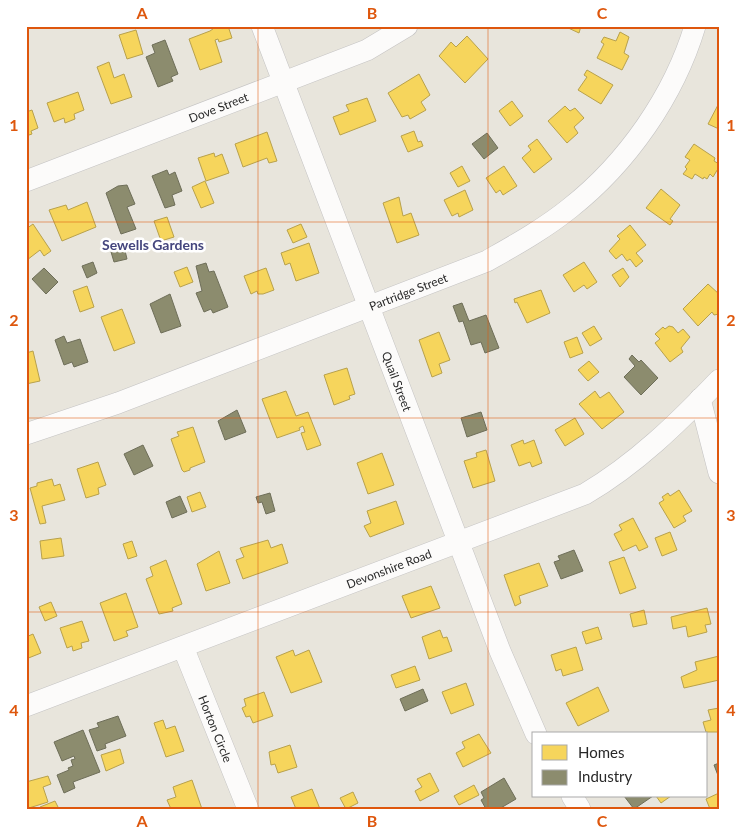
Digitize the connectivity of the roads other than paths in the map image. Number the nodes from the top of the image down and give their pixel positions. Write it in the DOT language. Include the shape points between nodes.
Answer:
graph roads {
  1 [pos="262,26"];
  2 [pos="407,26"];
  3 [pos="695,26"];
  4 [pos="283,83"];
  5 [pos="26,181"];
  6 [pos="370,306"];
  7 [pos="719,380"];
  8 [pos="700,399"];
  9 [pos="26,434"];
  10 [pos="719,473"];
  11 [pos="460,542"];
  12 [pos="183,647"];
  13 [pos="26,706"];
  14 [pos="535,732"];
  15 [pos="573,798"];
  16 [pos="248,809"];
  17 [pos="580,809"];
  1 -- 4 [label="street, Quail Street"];
  2 -- 4 [label="street, Dove Street" via="367,50"];
  3 -- 6 [label="street, Partridge Street" via="675,78 645,126 618,163 570,208 530,237 487,260"];
  4 -- 5 [label="street, Dove Street"];
  4 -- 6 [label="street, Quail Street"];
  6 -- 9 [label="street, Partridge Street" via="118,403"];
  6 -- 11 [label="street, Quail Street"];
  7 -- 8 [label="street, Devonshire Road"];
  8 -- 10 [label="street"];
  8 -- 11 [label="street, Devonshire Road" via="637,459 612,478 584,494"];
  11 -- 12 [label="street, Devonshire Road"];
  11 -- 14 [label="street, Quail Street" via="500,651"];
  12 -- 13 [label="street, Devonshire Road"];
  12 -- 16 [label="street, Horton Circle"];
  15 -- 17 [label="street"];
}
